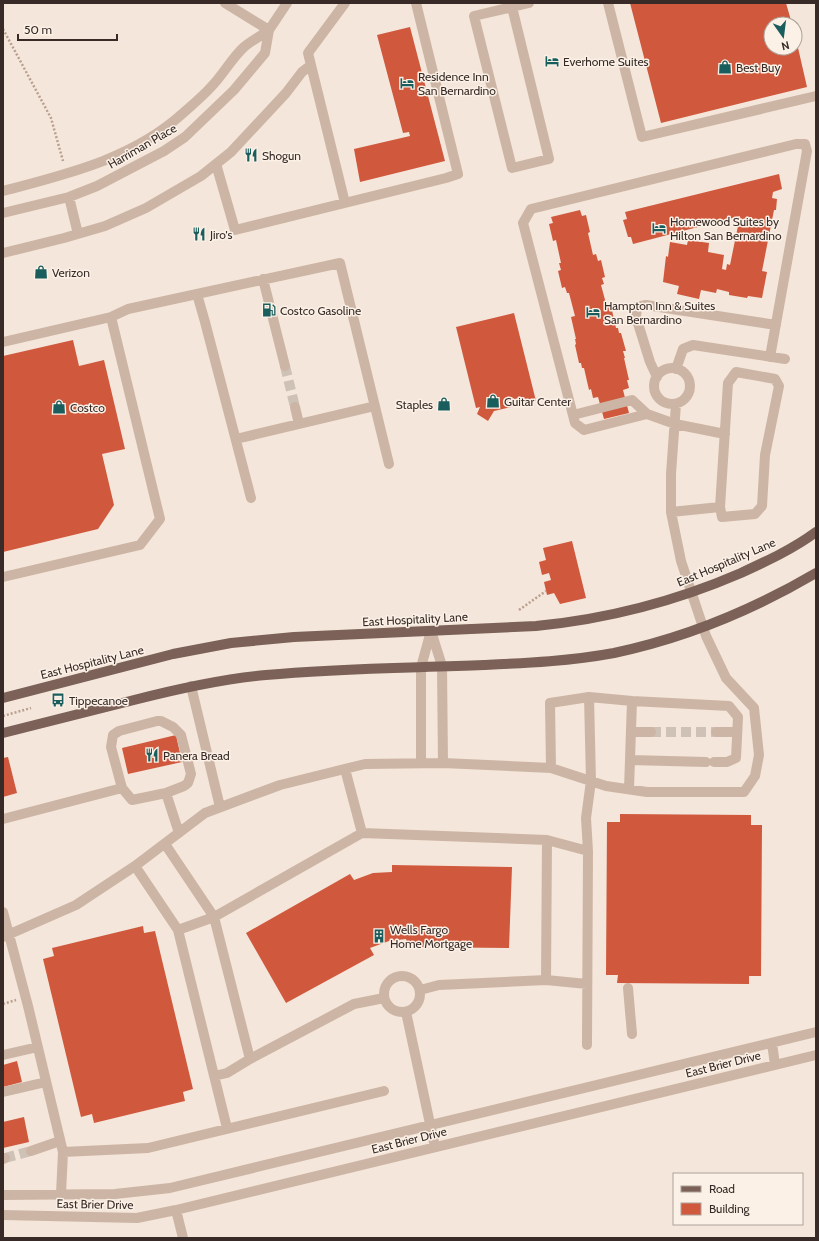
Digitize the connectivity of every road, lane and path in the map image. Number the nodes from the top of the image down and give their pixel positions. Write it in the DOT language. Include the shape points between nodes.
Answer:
graph roads {
  1 [pos="225,3"];
  2 [pos="286,3"];
  3 [pos="345,3"];
  4 [pos="416,3"];
  5 [pos="529,3"];
  6 [pos="608,3"];
  7 [pos="512,7"];
  8 [pos="3,29"];
  9 [pos="269,30"];
  10 [pos="311,65"];
  11 [pos="816,96"];
  12 [pos="63,161"];
  13 [pos="216,164"];
  14 [pos="3,191"];
  15 [pos="68,197"];
  16 [pos="345,203"];
  17 [pos="3,213"];
  18 [pos="78,234"];
  19 [pos="3,253"];
  20 [pos="263,279"];
  21 [pos="197,294"];
  22 [pos="111,317"];
  23 [pos="776,325"];
  24 [pos="3,342"];
  25 [pos="770,357"];
  26 [pos="785,360"];
  27 [pos="285,366"];
  28 [pos="676,369"];
  29 [pos="657,377"];
  30 [pos="676,404"];
  31 [pos="375,406"];
  32 [pos="295,407"];
  33 [pos="647,414"];
  34 [pos="573,415"];
  35 [pos="299,424"];
  36 [pos="675,424"];
  37 [pos="725,434"];
  38 [pos="236,439"];
  39 [pos="389,464"];
  40 [pos="251,498"];
  41 [pos="720,507"];
  42 [pos="671,512"];
  43 [pos="816,532"];
  44 [pos="816,573"];
  45 [pos="3,577"];
  46 [pos="546,591"];
  47 [pos="692,593"];
  48 [pos="519,610"];
  49 [pos="703,627"];
  50 [pos="431,631"];
  51 [pos="442,666"];
  52 [pos="421,667"];
  53 [pos="191,686"];
  54 [pos="589,697"];
  55 [pos="3,698"];
  56 [pos="632,701"];
  57 [pos="31,708"];
  58 [pos="3,716"];
  59 [pos="631,732"];
  60 [pos="651,732"];
  61 [pos="716,732"];
  62 [pos="737,732"];
  63 [pos="3,733"];
  64 [pos="630,760"];
  65 [pos="421,763"];
  66 [pos="443,763"];
  67 [pos="552,768"];
  68 [pos="345,769"];
  69 [pos="591,781"];
  70 [pos="122,788"];
  71 [pos="629,789"];
  72 [pos="166,793"];
  73 [pos="220,807"];
  74 [pos="3,819"];
  75 [pos="178,833"];
  76 [pos="362,833"];
  77 [pos="547,840"];
  78 [pos="165,844"];
  79 [pos="588,851"];
  80 [pos="135,866"];
  81 [pos="3,912"];
  82 [pos="214,916"];
  83 [pos="178,930"];
  84 [pos="6,936"];
  85 [pos="546,980"];
  86 [pos="587,984"];
  87 [pos="628,988"];
  88 [pos="420,990"];
  89 [pos="384,998"];
  90 [pos="406,1012"];
  91 [pos="816,1032"];
  92 [pos="632,1034"];
  93 [pos="772,1043"];
  94 [pos="587,1045"];
  95 [pos="38,1046"];
  96 [pos="3,1055"];
  97 [pos="816,1055"];
  98 [pos="250,1059"];
  99 [pos="775,1065"];
  100 [pos="214,1076"];
  101 [pos="46,1082"];
  102 [pos="384,1091"];
  103 [pos="3,1092"];
  104 [pos="430,1125"];
  105 [pos="227,1128"];
  106 [pos="60,1141"];
  107 [pos="435,1147"];
  108 [pos="31,1151"];
  109 [pos="63,1152"];
  110 [pos="61,1194"];
  111 [pos="3,1195"];
  112 [pos="176,1210"];
  113 [pos="3,1215"];
  114 [pos="183,1238"];
  1 -- 9 [label="street"];
  2 -- 9 [label="street, Harriman Place"];
  3 -- 10 [label="street" via="308,53"];
  4 -- 16 [label="street" via="458,174"];
  5 -- 7 [label="street"];
  6 -- 11 [label="street" via="642,137"];
  7 -- 7 [label="street" via="474,16 512,168 549,160"];
  8 -- 12 [label="path" via="51,118"];
  9 -- 14 [label="street, Harriman Place" via="243,47 211,88 180,116 152,136 104,162"];
  9 -- 15 [label="street, Harriman Place" via="265,53 234,90 185,137 125,172"];
  10 -- 13 [label="street"];
  10 -- 16 [label="street"];
  13 -- 16 [label="street" via="235,230"];
  13 -- 18 [label="street" via="201,176 146,208 105,226"];
  15 -- 17 [label="street, Harriman Place"];
  15 -- 18 [label="street"];
  18 -- 19 [label="street"];
  20 -- 21 [label="street"];
  20 -- 27 [label="street"];
  20 -- 31 [label="street" via="340,262"];
  21 -- 22 [label="street" via="128,309"];
  21 -- 38 [label="street"];
  22 -- 24 [label="street"];
  22 -- 45 [label="street" via="160,519 140,545"];
  23 -- 25 [label="street"];
  23 -- 29 [label="street" via="646,305 637,307 636,316"];
  23 -- 34 [label="street" via="807,151 805,144 796,144 531,209 523,223"];
  25 -- 26 [label="street"];
  25 -- 28 [label="street" via="693,345 683,349"];
  28 -- 29 [label="street" via="668,369"];
  28 -- 30 [label="street" via="687,376 690,390 682,401"];
  29 -- 30 [label="street" via="654,383 657,397 669,404"];
  30 -- 36 [label="street"];
  31 -- 35 [label="street"];
  31 -- 39 [label="street"];
  32 -- 35 [label="street"];
  33 -- 34 [label="street" via="632,400"];
  33 -- 34 [label="street" via="584,430 575,423"];
  33 -- 36 [label="street"];
  35 -- 38 [label="street"];
  36 -- 37 [label="street"];
  36 -- 42 [label="street"];
  37 -- 41 [label="street"];
  37 -- 41 [label="street" via="728,383 736,372 775,379 779,386 765,455 762,506 755,514 722,517"];
  38 -- 40 [label="street"];
  41 -- 42 [label="street"];
  42 -- 47 [label="street" via="681,561"];
  43 -- 47 [label="main road, East Hospitality Lane" via="769,560"];
  44 -- 49 [label="main road" via="739,613"];
  46 -- 48 [label="path"];
  47 -- 49 [label="street"];
  47 -- 50 [label="main road, East Hospitality Lane" via="610,616 563,623"];
  49 -- 51 [label="main road" via="613,653 531,663"];
  49 -- 71 [label="street" via="726,678 754,708 758,755 755,776 744,792 647,792"];
  50 -- 51 [label="street"];
  50 -- 52 [label="street"];
  50 -- 55 [label="main road, East Hospitality Lane" via="294,637 231,643 173,654"];
  51 -- 52 [label="main road"];
  51 -- 66 [label="street"];
  52 -- 53 [label="main road" via="274,674 232,678"];
  52 -- 65 [label="street"];
  53 -- 63 [label="main road"];
  53 -- 73 [label="street"];
  54 -- 56 [label="street"];
  54 -- 67 [label="street" via="550,703"];
  54 -- 69 [label="street"];
  56 -- 59 [label="street"];
  56 -- 62 [label="street" via="729,706 738,717"];
  57 -- 58 [label="path"];
  59 -- 60 [label="street"];
  59 -- 64 [label="street"];
  61 -- 62 [label="street"];
  62 -- 64 [label="street" via="736,758 727,762"];
  64 -- 71 [label="street"];
  65 -- 66 [label="street"];
  65 -- 68 [label="street" via="365,764"];
  66 -- 67 [label="street"];
  67 -- 69 [label="street"];
  68 -- 73 [label="street" via="280,785"];
  68 -- 76 [label="street"];
  69 -- 71 [label="street"];
  69 -- 79 [label="street" via="586,818"];
  70 -- 72 [label="street" via="132,800"];
  70 -- 72 [label="street" via="111,747 113,735 119,731 161,721 178,730 181,735 191,774 188,783"];
  70 -- 74 [label="street"];
  72 -- 75 [label="street"];
  73 -- 75 [label="street" via="205,813"];
  75 -- 78 [label="street"];
  76 -- 77 [label="street"];
  76 -- 82 [label="street"];
  77 -- 79 [label="street"];
  77 -- 85 [label="street"];
  78 -- 80 [label="street"];
  78 -- 82 [label="street"];
  79 -- 86 [label="street"];
  80 -- 83 [label="street"];
  80 -- 84 [label="street" via="76,905"];
  81 -- 84 [label="street"];
  82 -- 83 [label="street"];
  82 -- 98 [label="street"];
  83 -- 100 [label="street"];
  84 -- 95 [label="street"];
  85 -- 86 [label="street"];
  85 -- 88 [label="street" via="440,985"];
  86 -- 94 [label="street"];
  87 -- 92 [label="street"];
  88 -- 89 [label="street" via="412,978 398,976 386,984"];
  88 -- 90 [label="street" via="417,1004"];
  89 -- 90 [label="street" via="392,1009"];
  89 -- 98 [label="street" via="354,1004"];
  90 -- 104 [label="street"];
  91 -- 93 [label="street, East Brier Drive"];
  93 -- 99 [label="street"];
  93 -- 104 [label="street, East Brier Drive"];
  95 -- 96 [label="street"];
  95 -- 101 [label="street"];
  97 -- 99 [label="street, East Brier Drive"];
  98 -- 100 [label="street" via="227,1073"];
  99 -- 107 [label="street, East Brier Drive"];
  100 -- 105 [label="street"];
  101 -- 103 [label="street"];
  101 -- 106 [label="street"];
  102 -- 105 [label="street"];
  104 -- 107 [label="street"];
  104 -- 110 [label="street, East Brier Drive" via="170,1188 115,1194"];
  105 -- 109 [label="street" via="148,1148"];
  106 -- 108 [label="street"];
  106 -- 109 [label="street"];
  107 -- 112 [label="street, East Brier Drive"];
  109 -- 110 [label="street"];
  110 -- 111 [label="street, East Brier Drive"];
  112 -- 113 [label="street, East Brier Drive" via="137,1218"];
  112 -- 114 [label="street"];
}
